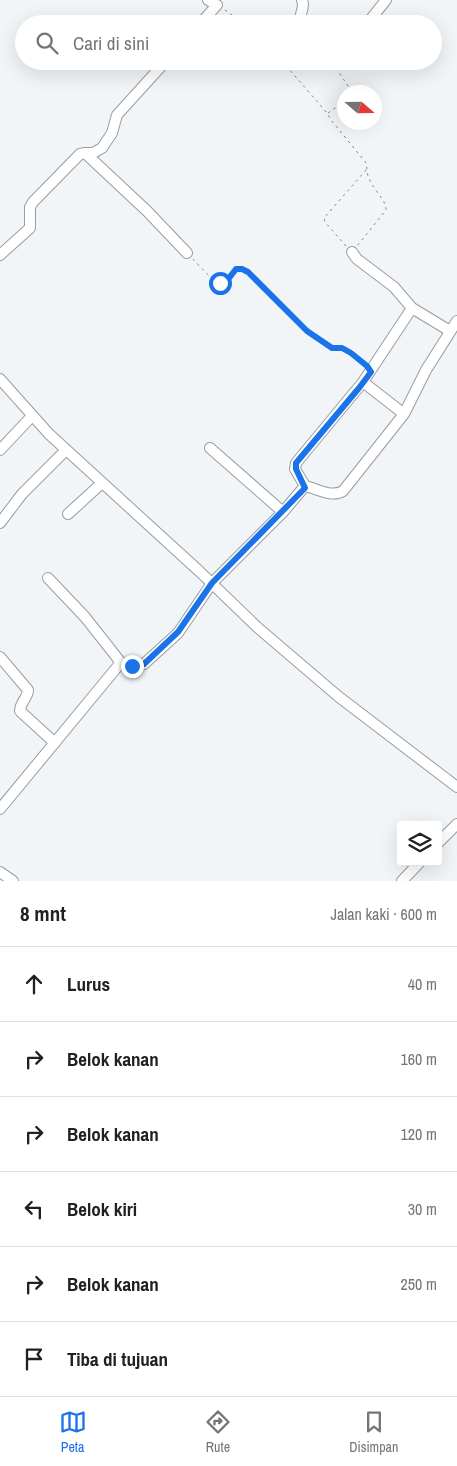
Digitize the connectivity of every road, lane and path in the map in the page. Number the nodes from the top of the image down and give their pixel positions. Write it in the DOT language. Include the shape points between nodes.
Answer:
graph roads {
  1 [pos="302,0"];
  2 [pos="386,0"];
  3 [pos="212,3"];
  4 [pos="205,15"];
  5 [pos="233,15"];
  6 [pos="301,15"];
  7 [pos="374,15"];
  8 [pos="158,70"];
  9 [pos="290,70"];
  10 [pos="337,70"];
  11 [pos="347,85"];
  12 [pos="337,107"];
  13 [pos="328,113"];
  14 [pos="85,153"];
  15 [pos="366,170"];
  16 [pos="352,252"];
  17 [pos="187,254"];
  18 [pos="0,256"];
  19 [pos="412,308"];
  20 [pos="457,321"];
  21 [pos="450,331"];
  22 [pos="371,372"];
  23 [pos="0,379"];
  24 [pos="363,382"];
  25 [pos="404,414"];
  26 [pos="32,416"];
  27 [pos="210,448"];
  28 [pos="0,450"];
  29 [pos="66,450"];
  30 [pos="102,483"];
  31 [pos="305,486"];
  32 [pos="283,512"];
  33 [pos="68,514"];
  34 [pos="0,523"];
  35 [pos="48,578"];
  36 [pos="212,583"];
  37 [pos="0,657"];
  38 [pos="122,664"];
  39 [pos="55,743"];
  40 [pos="457,787"];
  41 [pos="0,809"];
  42 [pos="457,824"];
  43 [pos="442,839"];
  44 [pos="416,866"];
  45 [pos="0,872"];
  46 [pos="13,881"];
  47 [pos="402,881"];
  1 -- 6 [label="street"];
  2 -- 7 [label="street"];
  3 -- 4 [label="street"];
  3 -- 5 [label="path"];
  8 -- 14 [label="street" via="117,115 108,141 102,148"];
  9 -- 13 [label="path"];
  10 -- 11 [label="path"];
  12 -- 13 [label="path"];
  13 -- 15 [label="path" via="330,120 366,164"];
  14 -- 17 [label="street"];
  14 -- 18 [label="street" via="80,154 32,202 30,228"];
  15 -- 16 [label="path" via="386,210"];
  15 -- 16 [label="path" via="324,218"];
  16 -- 19 [label="street" via="394,287"];
  17 -- 22 [label="path" via="220,283 226,282 236,269 248,272 307,331 332,348 342,348 351,353"];
  19 -- 21 [label="street"];
  19 -- 22 [label="street"];
  20 -- 21 [label="street"];
  21 -- 25 [label="street"];
  22 -- 24 [label="street"];
  23 -- 26 [label="street"];
  24 -- 25 [label="street"];
  24 -- 31 [label="street" via="296,463"];
  25 -- 31 [label="street" via="343,491 329,494"];
  26 -- 28 [label="street"];
  26 -- 29 [label="street"];
  27 -- 32 [label="street"];
  29 -- 30 [label="street"];
  29 -- 34 [label="street" via="22,494"];
  30 -- 33 [label="street"];
  30 -- 36 [label="street"];
  31 -- 32 [label="street"];
  32 -- 36 [label="street"];
  35 -- 38 [label="street" via="85,617"];
  36 -- 38 [label="street" via="178,632 144,664"];
  36 -- 40 [label="street" via="257,627 329,688"];
  37 -- 39 [label="street" via="28,690 20,711"];
  38 -- 39 [label="street"];
  39 -- 41 [label="street"];
  42 -- 43 [label="street"];
  44 -- 47 [label="street"];
  45 -- 46 [label="street"];
}
